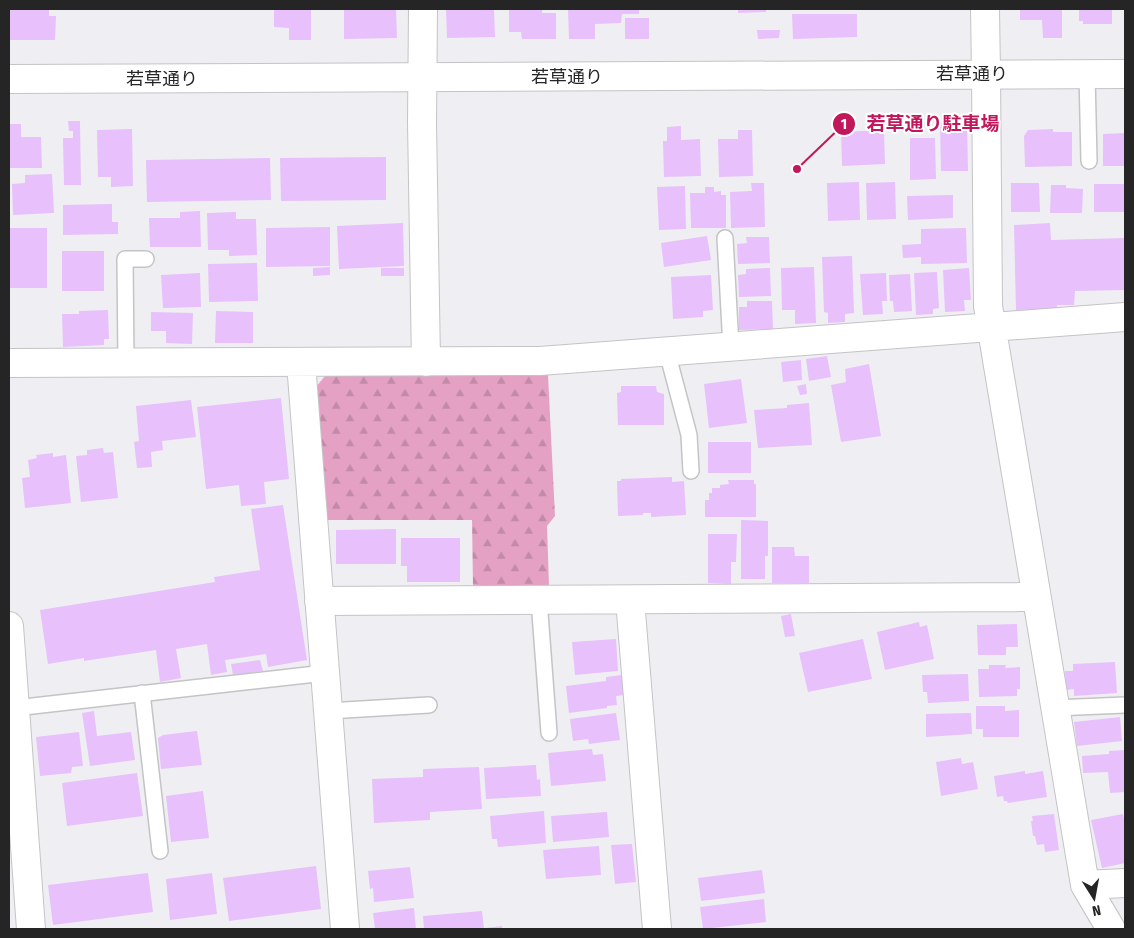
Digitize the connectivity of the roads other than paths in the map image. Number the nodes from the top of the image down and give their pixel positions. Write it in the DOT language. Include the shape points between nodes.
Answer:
graph roads {
  1 [pos="423,9"];
  2 [pos="985,9"];
  3 [pos="986,74"];
  4 [pos="1087,74"];
  5 [pos="1125,74"];
  6 [pos="423,77"];
  7 [pos="9,80"];
  8 [pos="1089,161"];
  9 [pos="725,238"];
  10 [pos="146,259"];
  11 [pos="1125,316"];
  12 [pos="991,326"];
  13 [pos="732,347"];
  14 [pos="667,352"];
  15 [pos="426,362"];
  16 [pos="9,363"];
  17 [pos="126,363"];
  18 [pos="301,363"];
  19 [pos="692,471"];
  20 [pos="1035,597"];
  21 [pos="539,600"];
  22 [pos="630,600"];
  23 [pos="319,601"];
  24 [pos="9,626"];
  25 [pos="10,657"];
  26 [pos="325,673"];
  27 [pos="142,693"];
  28 [pos="429,705"];
  29 [pos="1125,705"];
  30 [pos="15,708"];
  31 [pos="1054,708"];
  32 [pos="328,711"];
  33 [pos="549,733"];
  34 [pos="15,794"];
  35 [pos="160,851"];
  36 [pos="1125,883"];
  37 [pos="1085,885"];
  38 [pos="31,929"];
  39 [pos="345,929"];
  40 [pos="656,929"];
  41 [pos="1111,929"];
  1 -- 6 [label="street"];
  2 -- 3 [label="street"];
  3 -- 4 [label="street, 若草通り"];
  3 -- 6 [label="street, 若草通り"];
  3 -- 12 [label="street" via="987,284"];
  4 -- 5 [label="street, 若草通り"];
  4 -- 8 [label="lane"];
  6 -- 7 [label="street, 若草通り"];
  6 -- 15 [label="street"];
  9 -- 13 [label="lane"];
  10 -- 17 [label="lane" via="125,259"];
  11 -- 12 [label="street"];
  12 -- 13 [label="street"];
  12 -- 20 [label="street"];
  13 -- 14 [label="street"];
  14 -- 15 [label="street" via="540,361"];
  14 -- 19 [label="lane" via="689,435"];
  15 -- 18 [label="street"];
  16 -- 17 [label="street"];
  17 -- 18 [label="street"];
  18 -- 23 [label="street"];
  20 -- 22 [label="street"];
  20 -- 31 [label="street"];
  21 -- 22 [label="street"];
  21 -- 23 [label="street"];
  21 -- 33 [label="lane"];
  22 -- 40 [label="street"];
  23 -- 26 [label="street"];
  24 -- 25 [label="street"];
  25 -- 30 [label="street"];
  26 -- 27 [label="lane"];
  26 -- 32 [label="street"];
  27 -- 30 [label="lane"];
  27 -- 35 [label="lane"];
  28 -- 32 [label="lane"];
  29 -- 31 [label="lane"];
  30 -- 34 [label="street"];
  31 -- 37 [label="street"];
  32 -- 39 [label="street"];
  34 -- 38 [label="street"];
  36 -- 37 [label="street"];
  37 -- 41 [label="street"];
}
